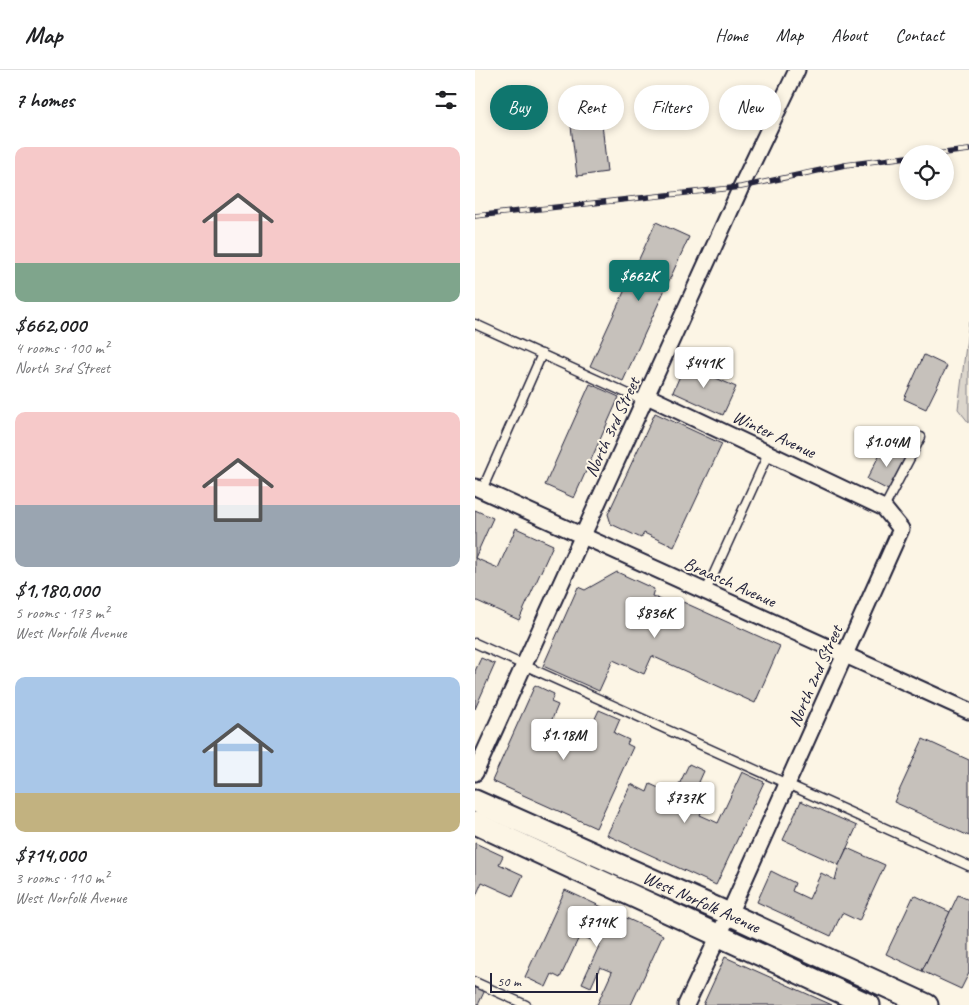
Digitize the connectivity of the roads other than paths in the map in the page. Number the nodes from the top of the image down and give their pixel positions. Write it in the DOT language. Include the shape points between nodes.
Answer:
graph roads {
  1 [pos="797,70"];
  2 [pos="475,324"];
  3 [pos="541,354"];
  4 [pos="646,398"];
  5 [pos="921,437"];
  6 [pos="769,452"];
  7 [pos="478,488"];
  8 [pos="884,508"];
  9 [pos="582,536"];
  10 [pos="705,591"];
  11 [pos="475,643"];
  12 [pos="845,655"];
  13 [pos="523,665"];
  14 [pos="969,711"];
  15 [pos="475,774"];
  16 [pos="787,784"];
  17 [pos="475,801"];
  18 [pos="475,823"];
  19 [pos="969,866"];
  20 [pos="729,914"];
  21 [pos="718,935"];
  22 [pos="475,982"];
  23 [pos="526,1005"];
  24 [pos="686,1005"];
  25 [pos="869,1005"];
  26 [pos="927,1005"];
  1 -- 4 [label="street, North 3rd Street"];
  2 -- 3 [label="lane"];
  3 -- 4 [label="lane"];
  3 -- 7 [label="lane"];
  4 -- 6 [label="street, Winter Avenue"];
  4 -- 9 [label="street, North 3rd Street"];
  5 -- 8 [label="lane"];
  6 -- 8 [label="street, Winter Avenue"];
  6 -- 10 [label="lane"];
  7 -- 9 [label="street, Braasch Avenue"];
  8 -- 12 [label="street, North 2nd Street" via="901,529"];
  9 -- 10 [label="street, Braasch Avenue"];
  9 -- 13 [label="street, North 3rd Street"];
  10 -- 12 [label="street, Braasch Avenue"];
  11 -- 13 [label="lane"];
  12 -- 14 [label="street, Braasch Avenue"];
  12 -- 16 [label="street, North 2nd Street"];
  13 -- 15 [label="street, North 3rd Street"];
  13 -- 16 [label="lane"];
  16 -- 19 [label="lane"];
  16 -- 20 [label="street, North 2nd Street"];
  17 -- 20 [label="main road, West Norfolk Avenue"];
  18 -- 21 [label="main road, West Norfolk Avenue"];
  20 -- 21 [label="street, North 2nd Street"];
  20 -- 26 [label="main road, West Norfolk Avenue"];
  21 -- 24 [label="street, North 2nd Street"];
  21 -- 25 [label="main road, West Norfolk Avenue"];
  22 -- 23 [label="lane"];
}
